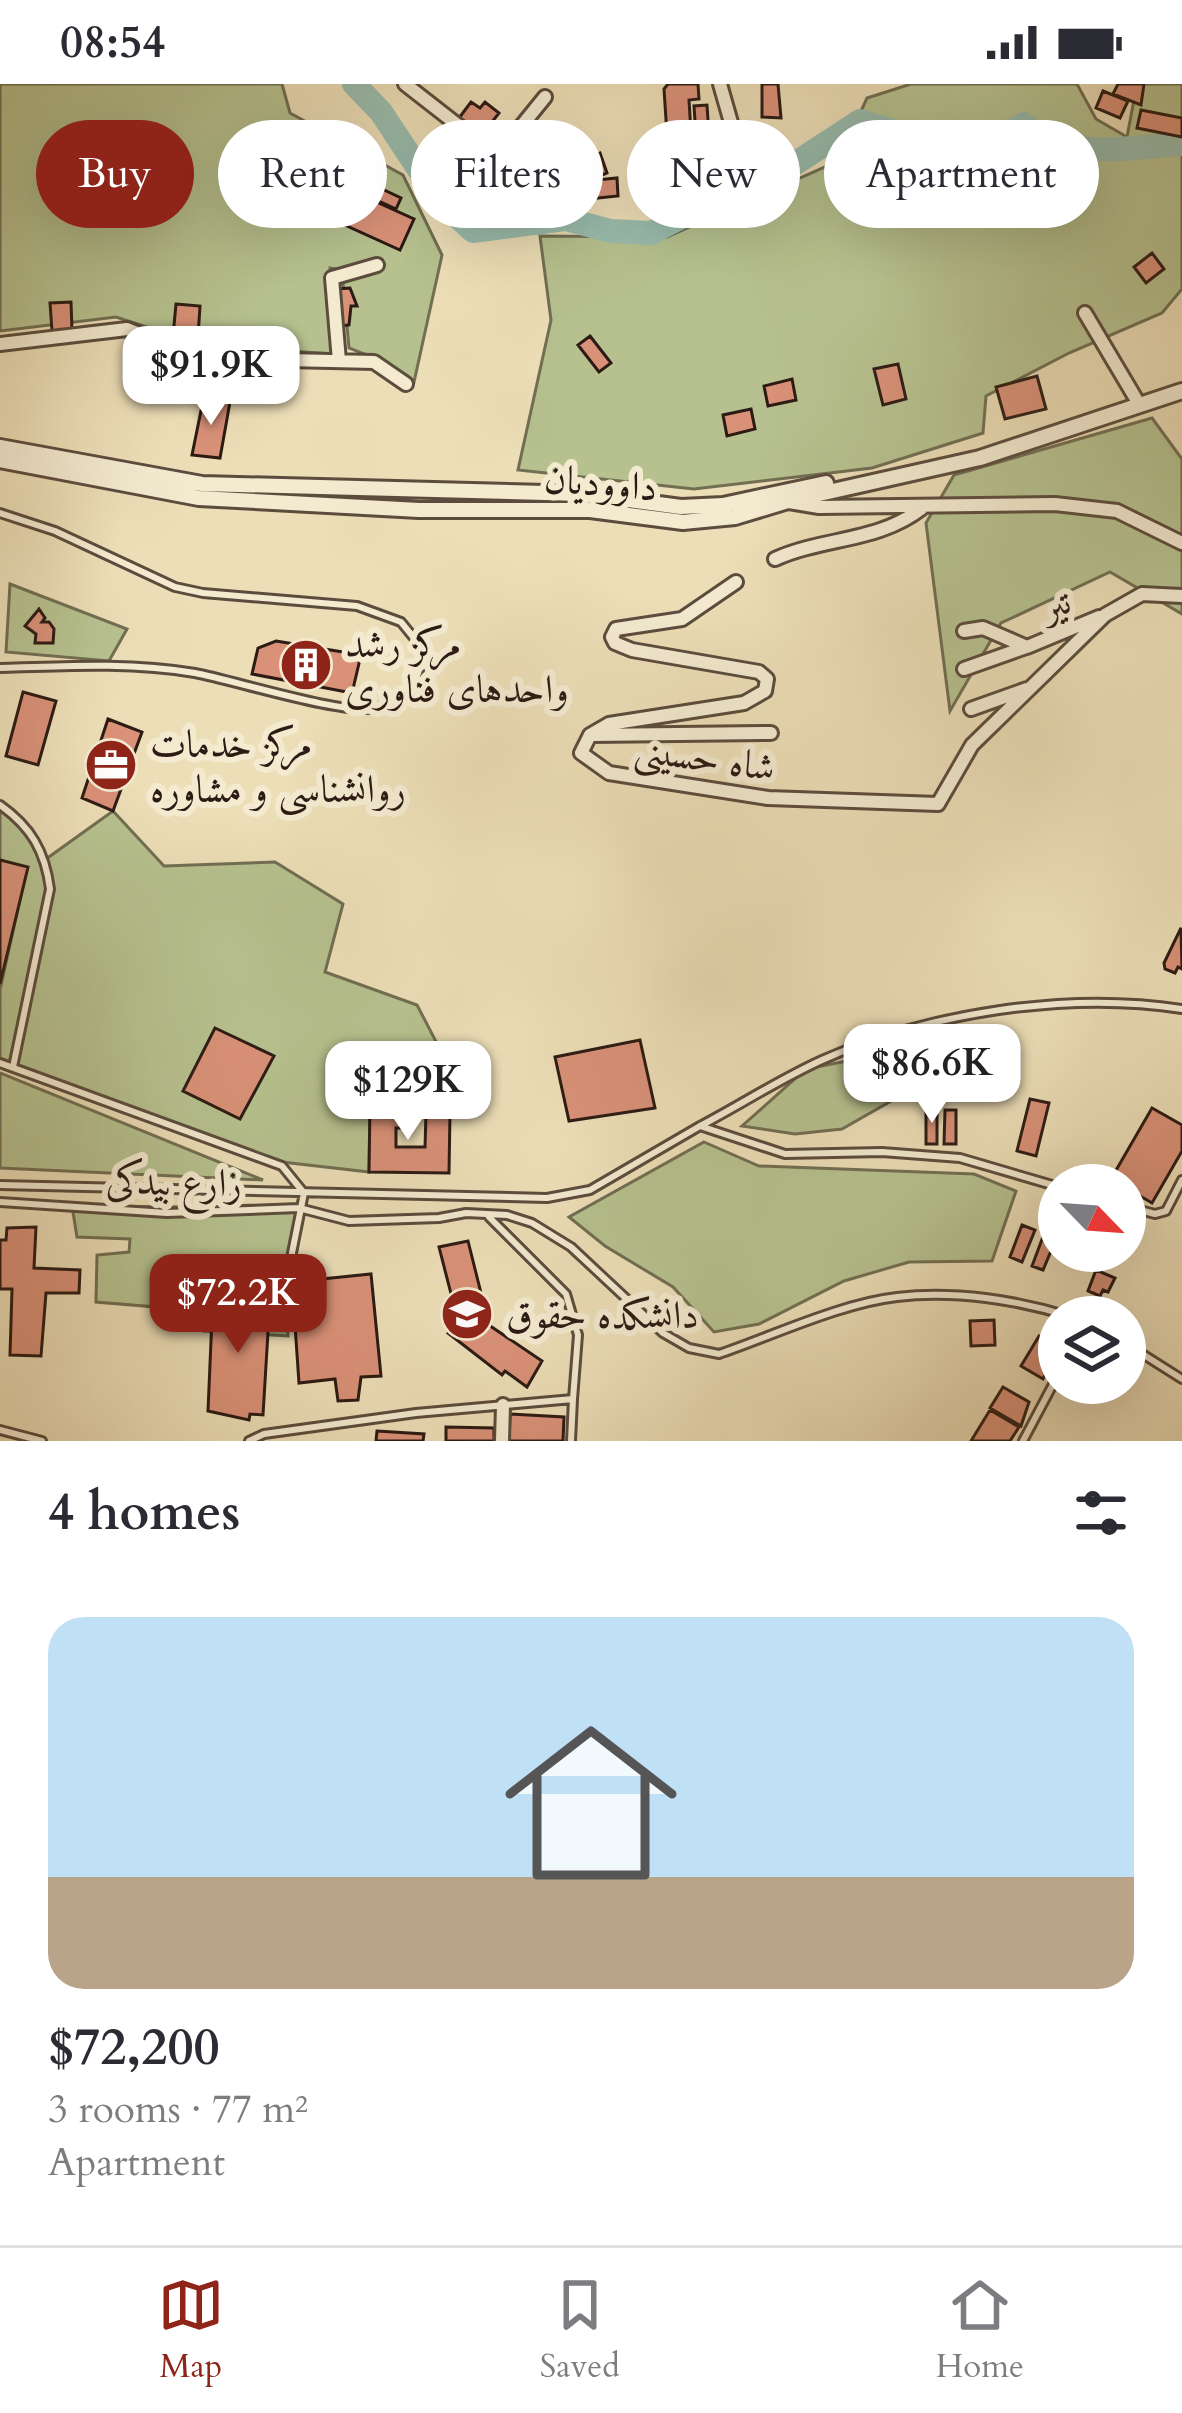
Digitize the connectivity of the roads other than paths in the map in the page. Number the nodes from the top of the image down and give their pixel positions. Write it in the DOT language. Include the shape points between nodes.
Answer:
graph roads {
  1 [pos="405,84"];
  2 [pos="438,84"];
  3 [pos="720,84"];
  4 [pos="426,97"];
  5 [pos="545,98"];
  6 [pos="455,120"];
  7 [pos="527,120"];
  8 [pos="730,120"];
  9 [pos="377,265"];
  10 [pos="1085,313"];
  11 [pos="0,344"];
  12 [pos="339,361"];
  13 [pos="406,384"];
  14 [pos="1182,386"];
  15 [pos="1136,399"];
  16 [pos="0,447"];
  17 [pos="0,460"];
  18 [pos="350,488"];
  19 [pos="786,497"];
  20 [pos="356,506"];
  21 [pos="922,508"];
  22 [pos="0,513"];
  23 [pos="1182,543"];
  24 [pos="775,559"];
  25 [pos="736,582"];
  26 [pos="1182,596"];
  27 [pos="1106,615"];
  28 [pos="964,631"];
  29 [pos="1027,647"];
  30 [pos="0,668"];
  31 [pos="964,669"];
  32 [pos="1034,686"];
  33 [pos="971,709"];
  34 [pos="771,733"];
  35 [pos="590,735"];
  36 [pos="0,805"];
  37 [pos="1182,1009"];
  38 [pos="0,1063"];
  39 [pos="13,1069"];
  40 [pos="700,1126"];
  41 [pos="1182,1180"];
  42 [pos="1038,1181"];
  43 [pos="0,1185"];
  44 [pos="304,1192"];
  45 [pos="0,1202"];
  46 [pos="299,1208"];
  47 [pos="1146,1212"];
  48 [pos="486,1214"];
  49 [pos="285,1288"];
  50 [pos="1038,1306"];
  51 [pos="1146,1356"];
  52 [pos="1182,1379"];
  53 [pos="573,1400"];
  54 [pos="1043,1404"];
  55 [pos="503,1405"];
  56 [pos="0,1430"];
  57 [pos="42,1441"];
  58 [pos="249,1441"];
  59 [pos="502,1441"];
  60 [pos="571,1441"];
  61 [pos="1023,1441"];
  1 -- 4 [label="street"];
  2 -- 4 [label="street"];
  3 -- 8 [label="street"];
  4 -- 6 [label="street"];
  5 -- 7 [label="street"];
  9 -- 12 [label="street" via="332,278"];
  10 -- 15 [label="street"];
  11 -- 12 [label="street" via="127,329 202,358"];
  12 -- 13 [label="street" via="374,362"];
  14 -- 15 [label="street, داوودیان"];
  14 -- 19 [label="street, داوودیان" via="980,458"];
  15 -- 19 [label="street, داوودیان" via="977,450"];
  16 -- 18 [label="street, داوودیان" via="202,484"];
  17 -- 20 [label="street, داوودیان" via="199,498"];
  18 -- 19 [label="street, داوودیان" via="584,494 681,507"];
  18 -- 20 [label="street"];
  19 -- 20 [label="street, داوودیان" via="735,518 683,522 590,510"];
  19 -- 21 [label="street" via="819,507"];
  21 -- 23 [label="street" via="1055,504 1117,511"];
  21 -- 24 [label="street" via="901,524"];
  22 -- 30 [label="lane" via="175,587 356,605 401,622 423,649 419,677 401,699 371,710 191,673"];
  25 -- 35 [label="street, شاه حسینی" via="682,620 616,629 612,637 632,650 759,672 765,691 744,703 609,724"];
  26 -- 27 [label="street, شاه حسینی" via="1142,594"];
  27 -- 29 [label="street, تیر"];
  27 -- 32 [label="street, شاه حسینی"];
  28 -- 29 [label="street, تیر" via="982,628"];
  29 -- 31 [label="street, تیر"];
  32 -- 33 [label="street"];
  32 -- 35 [label="street, شاه حسینی" via="972,746 938,804 793,801 609,773 580,753"];
  34 -- 35 [label="street"];
  36 -- 39 [label="lane" via="19,818 46,859 50,889"];
  37 -- 40 [label="lane, زارع بیدکی" via="1073,1001 907,1030 820,1061"];
  38 -- 39 [label="lane"];
  39 -- 44 [label="lane" via="273,1161"];
  40 -- 42 [label="lane" via="785,1154 959,1158"];
  40 -- 44 [label="lane, زارع بیدکی" via="590,1190 547,1198"];
  41 -- 47 [label="lane" via="1166,1210"];
  43 -- 44 [label="lane, زارع بیدکی"];
  44 -- 46 [label="lane"];
  45 -- 46 [label="lane, زارع بیدکی" via="167,1213"];
  46 -- 48 [label="lane, زارع بیدکی" via="349,1221"];
  46 -- 49 [label="lane"];
  48 -- 50 [label="lane, زارع بیدکی" via="532,1223 572,1247 663,1333 719,1354 896,1297"];
  48 -- 53 [label="lane" via="566,1294 578,1335"];
  51 -- 52 [label="lane"];
  53 -- 55 [label="lane"];
  53 -- 60 [label="lane"];
  54 -- 61 [label="lane"];
  55 -- 58 [label="lane"];
  55 -- 59 [label="street"];
  56 -- 57 [label="lane"];
}
